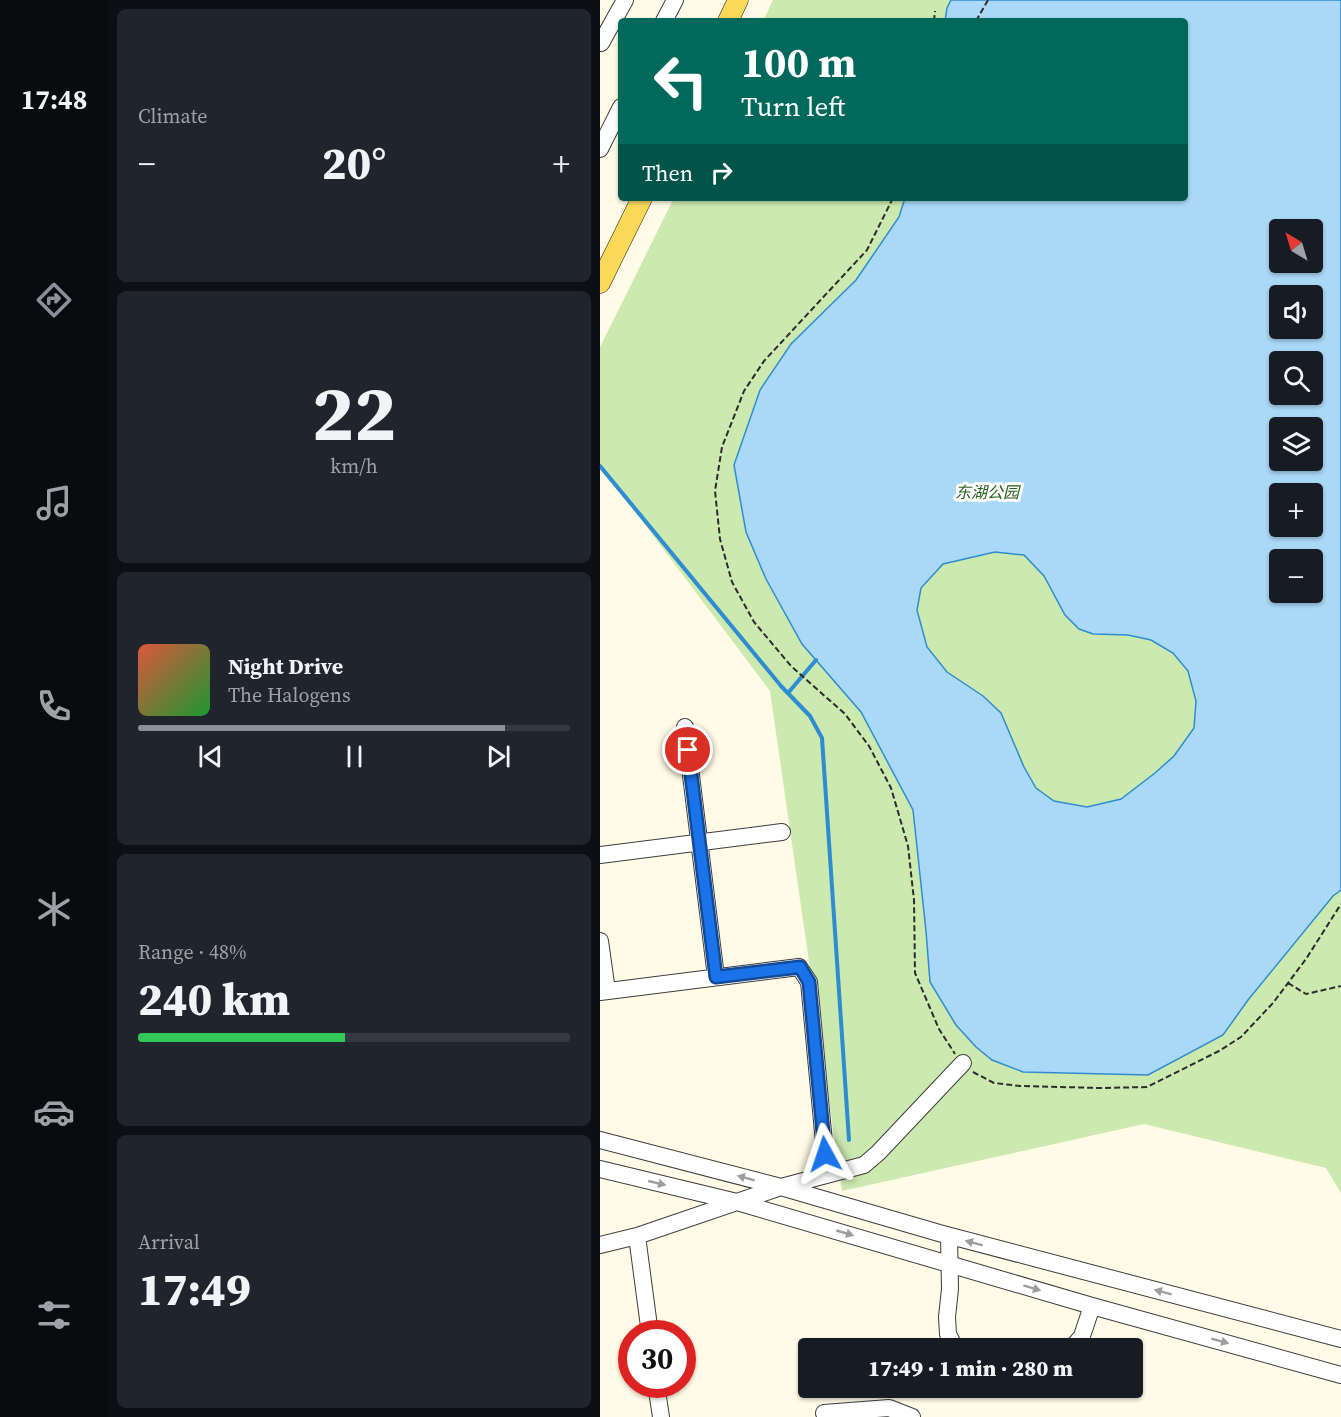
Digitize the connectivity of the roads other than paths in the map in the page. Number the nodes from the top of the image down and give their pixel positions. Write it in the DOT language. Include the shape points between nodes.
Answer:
graph roads {
  1 [pos="625,0"];
  2 [pos="675,0"];
  3 [pos="738,0"];
  4 [pos="666,18"];
  5 [pos="729,18"];
  6 [pos="600,44"];
  7 [pos="618,113"];
  8 [pos="600,149"];
  9 [pos="641,201"];
  10 [pos="600,283"];
  11 [pos="685,727"];
  12 [pos="782,832"];
  13 [pos="700,842"];
  14 [pos="600,855"];
  15 [pos="600,941"];
  16 [pos="716,977"];
  17 [pos="603,992"];
  18 [pos="963,1063"];
  19 [pos="600,1140"];
  20 [pos="600,1169"];
  21 [pos="827,1175"];
  22 [pos="781,1187"];
  23 [pos="737,1202"];
  24 [pos="637,1236"];
  25 [pos="949,1236"];
  26 [pos="600,1245"];
  27 [pos="949,1263"];
  28 [pos="1092,1306"];
  29 [pos="648,1320"];
  30 [pos="950,1338"];
  31 [pos="1080,1338"];
  32 [pos="1341,1339"];
  33 [pos="1341,1375"];
  34 [pos="658,1398"];
  35 [pos="824,1413"];
  36 [pos="661,1417"];
  37 [pos="912,1417"];
  1 -- 6 [label="street"];
  2 -- 4 [label="street"];
  3 -- 5 [label="main road"];
  7 -- 8 [label="street"];
  9 -- 10 [label="main road"];
  11 -- 13 [label="street"];
  12 -- 13 [label="street"];
  13 -- 14 [label="street"];
  13 -- 16 [label="street"];
  15 -- 17 [label="street"];
  16 -- 17 [label="street"];
  16 -- 21 [label="street" via="800,967 809,982"];
  18 -- 21 [label="street" via="864,1165"];
  22 -- 19 [label="street, one-way"];
  20 -- 23 [label="street, one-way"];
  21 -- 22 [label="street"];
  22 -- 23 [label="street"];
  22 -- 25 [label="street"];
  23 -- 24 [label="street"];
  23 -- 27 [label="street, one-way"];
  24 -- 26 [label="street"];
  24 -- 29 [label="street"];
  25 -- 27 [label="street"];
  32 -- 25 [label="street, one-way"];
  27 -- 28 [label="street, one-way"];
  27 -- 30 [label="street"];
  28 -- 31 [label="street"];
  28 -- 33 [label="street, one-way"];
  34 -- 36 [label="street"];
  35 -- 37 [label="street" via="889,1408"];
}
